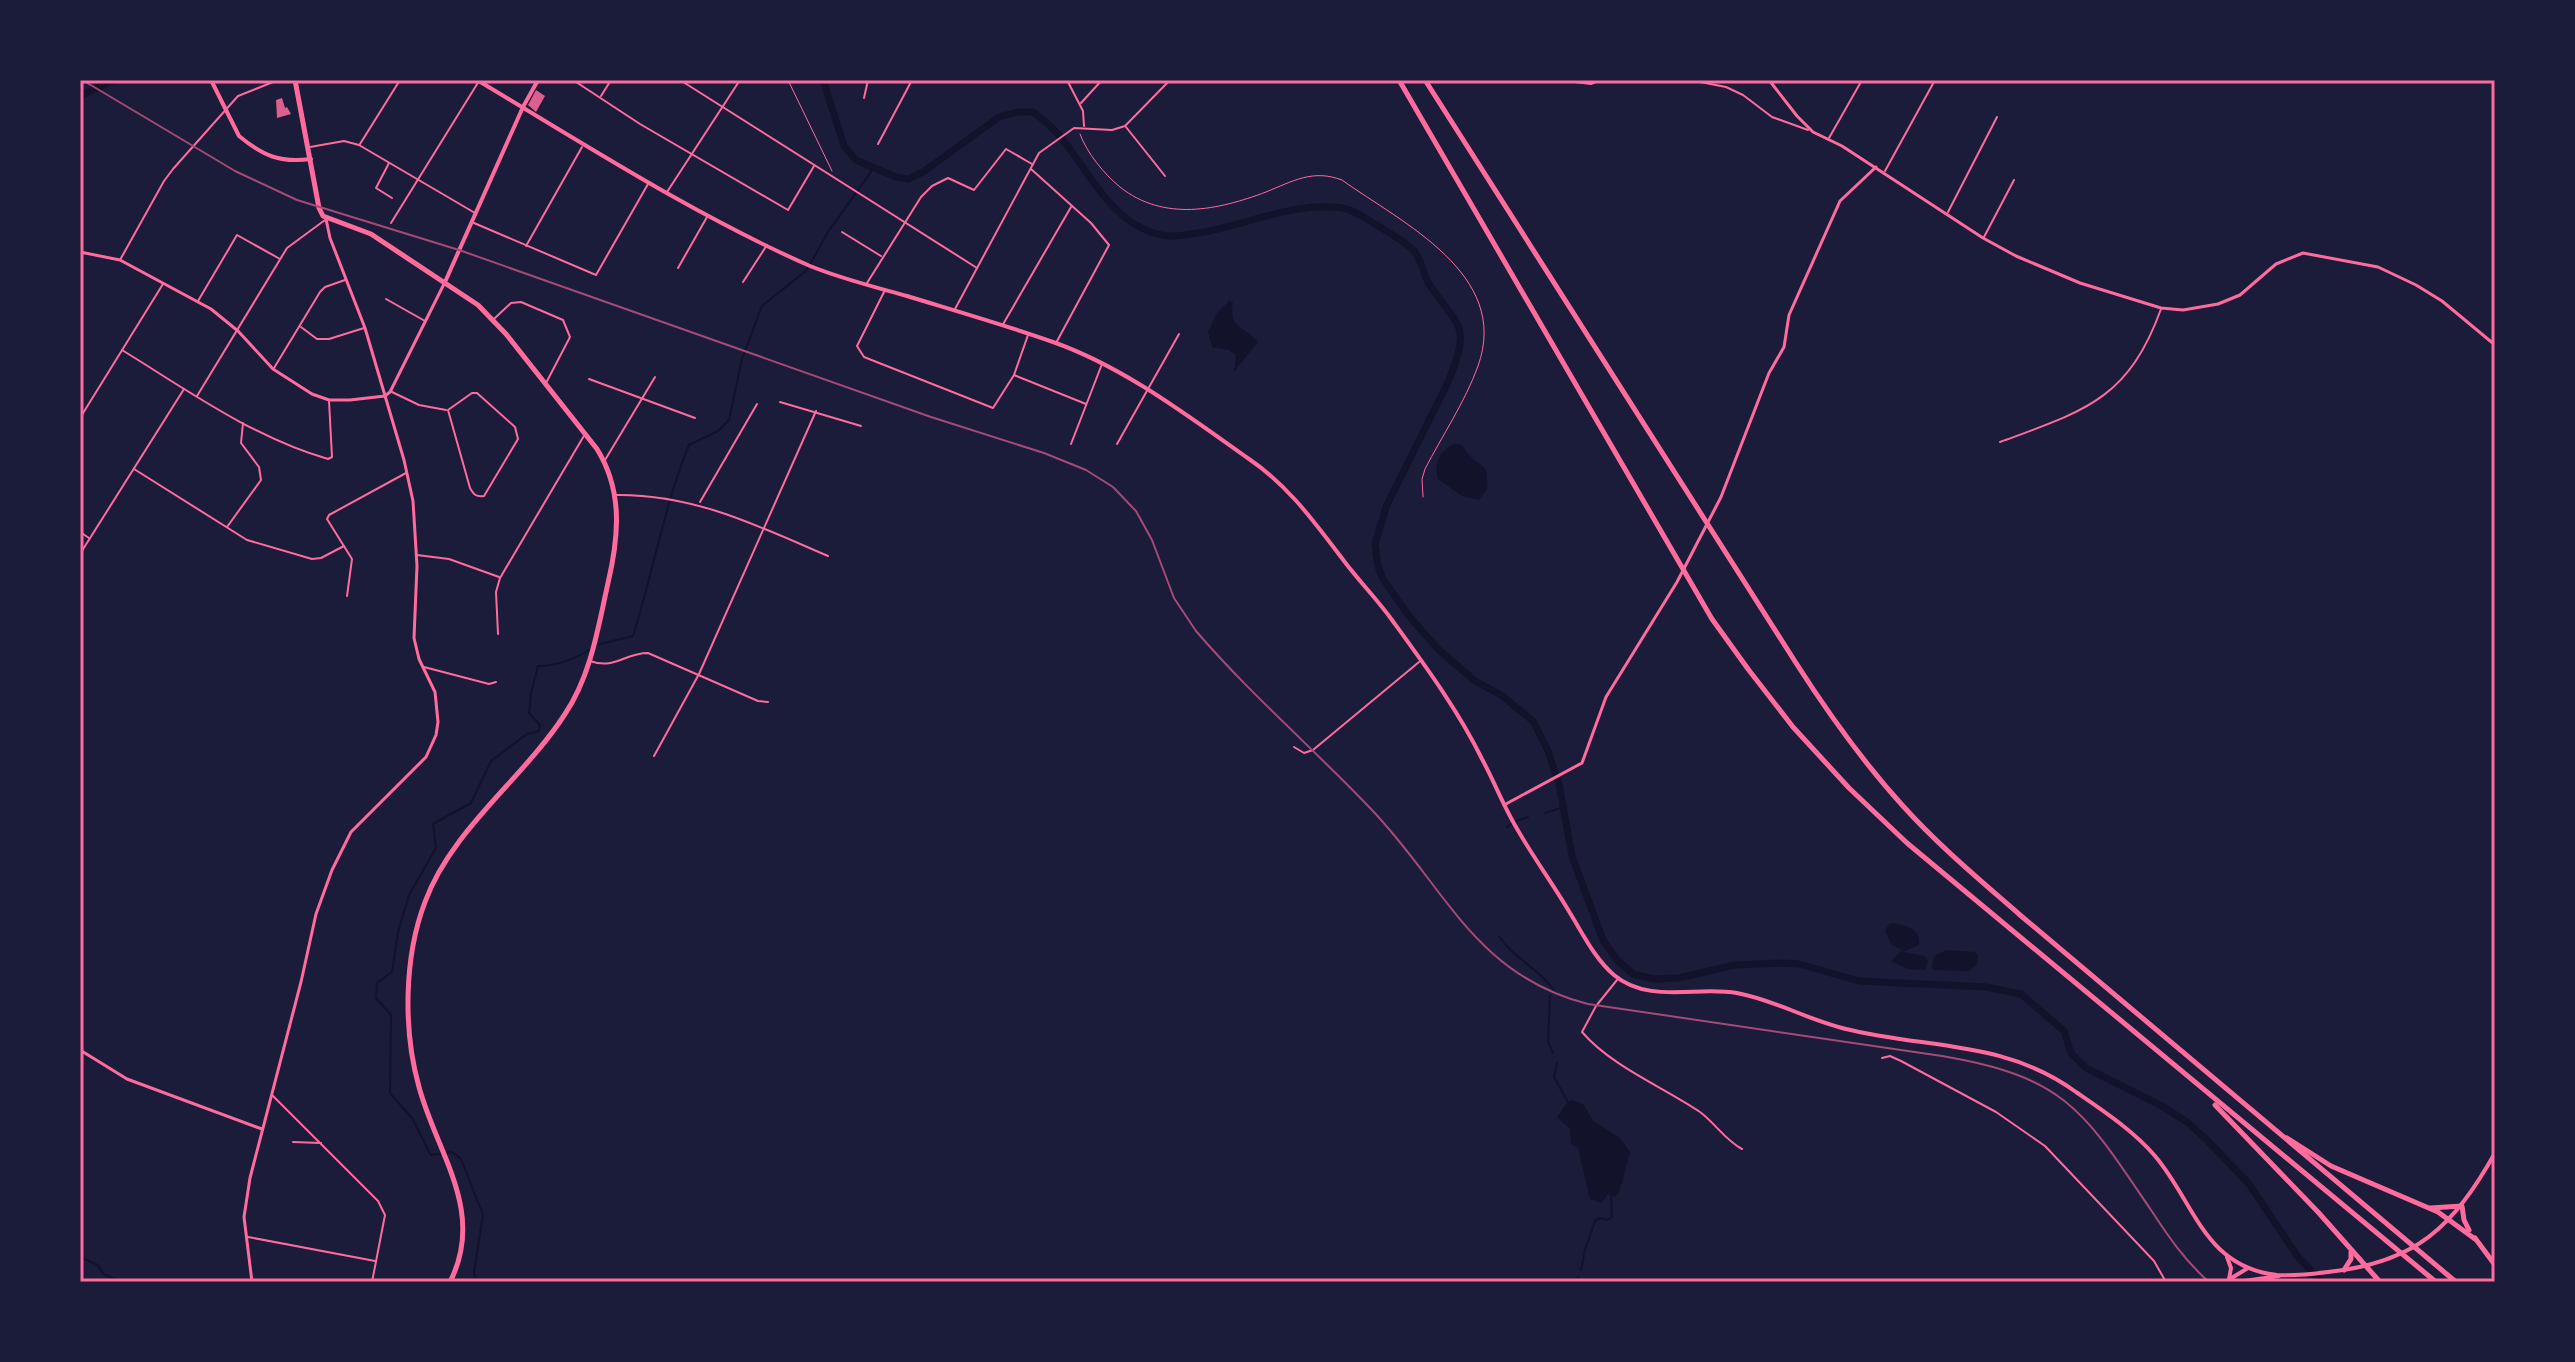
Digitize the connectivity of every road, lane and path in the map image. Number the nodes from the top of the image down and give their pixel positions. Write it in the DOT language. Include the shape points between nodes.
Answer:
graph roads {
  1 [pos="211,80"];
  2 [pos="278,80"];
  3 [pos="295,80"];
  4 [pos="400,80"];
  5 [pos="538,80"];
  6 [pos="573,80"];
  7 [pos="611,80"];
  8 [pos="680,80"];
  9 [pos="788,80"];
  10 [pos="868,80"];
  11 [pos="912,80"];
  12 [pos="1067,80"];
  13 [pos="1102,80"];
  14 [pos="1170,80"];
  15 [pos="1399,80"];
  16 [pos="1425,80"];
  17 [pos="1558,80"];
  18 [pos="1601,80"];
  19 [pos="1690,80"];
  20 [pos="1769,80"];
  21 [pos="1862,80"];
  22 [pos="1935,80"];
  23 [pos="478,81"];
  24 [pos="738,83"];
  25 [pos="601,97"];
  26 [pos="864,98"];
  27 [pos="1080,104"];
  28 [pos="523,107"];
  29 [pos="722,107"];
  30 [pos="225,109"];
  31 [pos="1997,117"];
  32 [pos="1125,126"];
  33 [pos="1078,127"];
  34 [pos="1084,127"];
  35 [pos="1813,132"];
  36 [pos="1828,140"];
  37 [pos="878,144"];
  38 [pos="359,145"];
  39 [pos="584,145"];
  40 [pos="309,147"];
  41 [pos="692,155"];
  42 [pos="311,159"];
  43 [pos="390,162"];
  44 [pos="1032,164"];
  45 [pos="815,165"];
  46 [pos="1876,167"];
  47 [pos="1030,168"];
  48 [pos="1884,172"];
  49 [pos="834,173"];
  50 [pos="1165,176"];
  51 [pos="418,179"];
  52 [pos="2014,180"];
  53 [pos="648,183"];
  54 [pos="667,193"];
  55 [pos="392,198"];
  56 [pos="1071,206"];
  57 [pos="475,213"];
  58 [pos="1946,214"];
  59 [pos="708,215"];
  60 [pos="326,219"];
  61 [pos="904,221"];
  62 [pos="471,222"];
  63 [pos="391,223"];
  64 [pos="842,232"];
  65 [pos="1983,238"];
  66 [pos="768,244"];
  67 [pos="526,247"];
  68 [pos="80,252"];
  69 [pos="882,257"];
  70 [pos="281,259"];
  71 [pos="120,260"];
  72 [pos="678,268"];
  73 [pos="977,268"];
  74 [pos="345,280"];
  75 [pos="445,282"];
  76 [pos="743,282"];
  77 [pos="163,284"];
  78 [pos="866,285"];
  79 [pos="885,290"];
  80 [pos="386,299"];
  81 [pos="197,302"];
  82 [pos="2161,308"];
  83 [pos="954,310"];
  84 [pos="494,319"];
  85 [pos="426,322"];
  86 [pos="300,326"];
  87 [pos="1002,327"];
  88 [pos="365,328"];
  89 [pos="238,331"];
  90 [pos="1029,334"];
  91 [pos="1179,334"];
  92 [pos="1056,343"];
  93 [pos="2495,345"];
  94 [pos="122,350"];
  95 [pos="1102,363"];
  96 [pos="273,369"];
  97 [pos="1014,375"];
  98 [pos="655,377"];
  99 [pos="589,379"];
  100 [pos="546,384"];
  101 [pos="185,388"];
  102 [pos="1148,390"];
  103 [pos="390,392"];
  104 [pos="197,396"];
  105 [pos="385,396"];
  106 [pos="643,399"];
  107 [pos="329,400"];
  108 [pos="780,402"];
  109 [pos="757,404"];
  110 [pos="1087,404"];
  111 [pos="448,410"];
  112 [pos="816,411"];
  113 [pos="80,418"];
  114 [pos="695,418"];
  115 [pos="243,422"];
  116 [pos="861,426"];
  117 [pos="585,434"];
  118 [pos="2000,442"];
  119 [pos="1071,444"];
  120 [pos="1117,444"];
  121 [pos="605,461"];
  122 [pos="134,469"];
  123 [pos="407,472"];
  124 [pos="616,495"];
  125 [pos="1423,497"];
  126 [pos="699,503"];
  127 [pos="226,528"];
  128 [pos="764,528"];
  129 [pos="80,532"];
  130 [pos="90,539"];
  131 [pos="344,546"];
  132 [pos="80,554"];
  133 [pos="417,555"];
  134 [pos="828,556"];
  135 [pos="500,578"];
  136 [pos="347,596"];
  137 [pos="498,634"];
  138 [pos="590,661"];
  139 [pos="1420,661"];
  140 [pos="423,667"];
  141 [pos="699,674"];
  142 [pos="496,682"];
  143 [pos="768,702"];
  144 [pos="2495,709"];
  145 [pos="1294,747"];
  146 [pos="654,756"];
  147 [pos="2495,772"];
  148 [pos="1504,805"];
  149 [pos="1618,979"];
  150 [pos="80,1050"];
  151 [pos="1882,1058"];
  152 [pos="2173,1066"];
  153 [pos="272,1095"];
  154 [pos="2250,1111"];
  155 [pos="262,1129"];
  156 [pos="293,1142"];
  157 [pos="323,1142"];
  158 [pos="1742,1149"];
  159 [pos="2495,1153"];
  160 [pos="2462,1206"];
  161 [pos="2429,1208"];
  162 [pos="2450,1220"];
  163 [pos="245,1236"];
  164 [pos="2475,1239"];
  165 [pos="2351,1251"];
  166 [pos="2226,1255"];
  167 [pos="376,1261"];
  168 [pos="2495,1265"];
  169 [pos="2365,1267"];
  170 [pos="2248,1268"];
  171 [pos="2342,1270"];
  172 [pos="2285,1275"];
  173 [pos="2227,1281"];
  174 [pos="2246,1281"];
  175 [pos="252,1282"];
  176 [pos="372,1282"];
  177 [pos="450,1282"];
  178 [pos="2166,1282"];
  179 [pos="2237,1282"];
  180 [pos="2380,1282"];
  181 [pos="2436,1282"];
  182 [pos="2456,1282"];
  1 -- 30 [label="main road"];
  2 -- 30 [label="street" via="242,93"];
  3 -- 40 [label="highway"];
  4 -- 38 [label="street"];
  5 -- 28 [label="main road"];
  6 -- 25 [label="street"];
  7 -- 25 [label="street"];
  8 -- 29 [label="street"];
  9 -- 49 [label="path"];
  10 -- 26 [label="street"];
  11 -- 37 [label="street"];
  12 -- 27 [label="street"];
  13 -- 27 [label="street"];
  14 -- 32 [label="street"];
  15 -- 152 [label="highway" via="1690,583 1771,700 1875,815"];
  16 -- 154 [label="highway" via="1819,699 1901,804 1969,871"];
  17 -- 18 [label="street"];
  19 -- 35 [label="street" via="1726,87 1772,117"];
  20 -- 35 [label="street"];
  21 -- 36 [label="street"];
  22 -- 48 [label="street"];
  23 -- 28 [label="main road"];
  23 -- 51 [label="street"];
  24 -- 29 [label="street"];
  25 -- 41 [label="street"];
  27 -- 34 [label="street"];
  28 -- 39 [label="main road"];
  28 -- 57 [label="main road"];
  29 -- 41 [label="street"];
  29 -- 45 [label="street"];
  30 -- 42 [label="main road" via="247,143 278,160"];
  30 -- 71 [label="street" via="164,181"];
  31 -- 58 [label="street"];
  32 -- 34 [label="street"];
  32 -- 50 [label="street"];
  33 -- 34 [label="street"];
  33 -- 44 [label="street" via="1045,148"];
  33 -- 125 [label="path" via="1084,143 1117,184 1157,207 1214,207 1324,175 1342,180 1442,250 1477,299 1483,336 1478,367 1425,469"];
  35 -- 36 [label="street"];
  36 -- 46 [label="street"];
  38 -- 40 [label="street" via="344,141"];
  38 -- 43 [label="street"];
  39 -- 53 [label="main road"];
  39 -- 67 [label="street"];
  40 -- 42 [label="highway"];
  41 -- 45 [label="street" via="788,210"];
  41 -- 54 [label="street"];
  42 -- 60 [label="highway" via="319,208"];
  43 -- 51 [label="street"];
  43 -- 55 [label="street" via="376,188"];
  44 -- 47 [label="street"];
  44 -- 61 [label="street" via="1003,150 977,188 944,179 926,191"];
  45 -- 61 [label="street"];
  46 -- 48 [label="street"];
  46 -- 148 [label="street" via="1840,201 1789,315 1784,347 1721,497 1677,582 1606,697 1582,763"];
  47 -- 56 [label="street"];
  47 -- 73 [label="street"];
  48 -- 58 [label="street"];
  51 -- 57 [label="street"];
  51 -- 63 [label="street"];
  52 -- 65 [label="street"];
  53 -- 54 [label="main road"];
  53 -- 67 [label="street" via="596,275"];
  54 -- 59 [label="main road"];
  56 -- 87 [label="street"];
  56 -- 92 [label="street" via="1109,245"];
  57 -- 62 [label="main road"];
  58 -- 65 [label="street"];
  59 -- 66 [label="main road"];
  59 -- 72 [label="street"];
  60 -- 70 [label="street" via="293,241"];
  60 -- 74 [label="street"];
  60 -- 75 [label="highway" via="371,234"];
  61 -- 69 [label="street"];
  61 -- 73 [label="street"];
  62 -- 67 [label="street"];
  62 -- 75 [label="main road"];
  64 -- 69 [label="street"];
  65 -- 82 [label="street" via="2080,283"];
  66 -- 76 [label="street"];
  66 -- 78 [label="main road" via="810,266"];
  68 -- 71 [label="street"];
  69 -- 78 [label="street"];
  70 -- 81 [label="street" via="237,235"];
  70 -- 89 [label="street"];
  71 -- 77 [label="street"];
  73 -- 83 [label="street"];
  74 -- 86 [label="street" via="325,287"];
  74 -- 88 [label="street"];
  75 -- 84 [label="highway"];
  75 -- 85 [label="street"];
  77 -- 81 [label="street"];
  77 -- 94 [label="street"];
  78 -- 79 [label="main road"];
  79 -- 83 [label="main road"];
  79 -- 97 [label="street" via="857,346 864,357 993,408"];
  80 -- 85 [label="street"];
  81 -- 89 [label="street"];
  82 -- 93 [label="street" via="2218,304 2240,295 2276,264 2303,253 2378,267 2416,285"];
  82 -- 118 [label="street" via="2150,340 2125,378 2101,399"];
  83 -- 87 [label="main road"];
  84 -- 100 [label="highway"];
  84 -- 100 [label="street" via="511,303 521,302 563,320 570,337"];
  85 -- 103 [label="street"];
  86 -- 88 [label="street" via="317,339"];
  86 -- 96 [label="street"];
  87 -- 90 [label="main road"];
  88 -- 105 [label="street"];
  89 -- 96 [label="street"];
  89 -- 104 [label="street"];
  90 -- 92 [label="main road"];
  90 -- 97 [label="street"];
  91 -- 102 [label="street"];
  92 -- 95 [label="main road"];
  94 -- 101 [label="street"];
  94 -- 113 [label="street"];
  95 -- 102 [label="main road"];
  95 -- 110 [label="street"];
  96 -- 107 [label="street"];
  97 -- 110 [label="street"];
  98 -- 106 [label="street"];
  99 -- 106 [label="street"];
  100 -- 117 [label="highway"];
  101 -- 104 [label="street"];
  101 -- 122 [label="street"];
  102 -- 120 [label="street"];
  102 -- 139 [label="main road" via="1289,492"];
  103 -- 105 [label="street"];
  103 -- 111 [label="street"];
  104 -- 115 [label="street"];
  105 -- 107 [label="street"];
  105 -- 123 [label="street"];
  106 -- 114 [label="street"];
  106 -- 121 [label="street"];
  107 -- 115 [label="street" via="328,459"];
  108 -- 112 [label="street"];
  109 -- 126 [label="street"];
  110 -- 119 [label="street"];
  111 -- 111 [label="street" via="477,393 518,433 484,496 474,495 470,488"];
  112 -- 116 [label="street"];
  112 -- 128 [label="street"];
  115 -- 127 [label="street" via="241,443 259,467 261,480"];
  117 -- 121 [label="highway"];
  117 -- 135 [label="street"];
  121 -- 124 [label="highway"];
  122 -- 127 [label="street"];
  122 -- 130 [label="street"];
  123 -- 131 [label="street" via="329,515"];
  123 -- 133 [label="street"];
  124 -- 126 [label="street"];
  124 -- 138 [label="highway" via="615,545"];
  126 -- 128 [label="street"];
  127 -- 131 [label="street" via="247,540 312,559"];
  128 -- 134 [label="street"];
  128 -- 141 [label="street"];
  129 -- 130 [label="street"];
  130 -- 132 [label="street"];
  131 -- 136 [label="street" via="353,565"];
  133 -- 135 [label="street" via="449,559"];
  133 -- 140 [label="street" via="414,638"];
  135 -- 137 [label="street"];
  138 -- 141 [label="street" via="608,665 648,653"];
  138 -- 177 [label="highway" via="567,712 453,850 423,905 413,953 410,1035 419,1087 459,1193 464,1226"];
  139 -- 145 [label="street" via="1313,750 1304,753"];
  139 -- 148 [label="main road" via="1466,729"];
  140 -- 142 [label="street"];
  140 -- 153 [label="street" via="435,692 436,735 426,757 344,845 316,914"];
  141 -- 143 [label="street"];
  141 -- 146 [label="street"];
  144 -- 147 [label="street"];
  148 -- 149 [label="main road" via="1597,956"];
  149 -- 158 [label="street" via="1582,1032 1701,1113"];
  149 -- 166 [label="main road" via="1652,992 1741,994 1842,1028 1987,1051 2027,1063 2075,1090 2152,1152 2200,1227"];
  150 -- 155 [label="street" via="127,1079"];
  151 -- 178 [label="street" via="1901,1061 1985,1106 2045,1146 2154,1261"];
  152 -- 165 [label="highway" via="2226,1115"];
  152 -- 181 [label="highway"];
  153 -- 155 [label="street"];
  153 -- 157 [label="street"];
  154 -- 161 [label="highway" via="2331,1166"];
  154 -- 182 [label="highway"];
  155 -- 163 [label="street" via="245,1208"];
  156 -- 157 [label="street"];
  157 -- 167 [label="street" via="367,1187 385,1215"];
  159 -- 160 [label="main road"];
  160 -- 161 [label="highway"];
  160 -- 162 [label="main road"];
  160 -- 164 [label="highway"];
  161 -- 162 [label="highway"];
  162 -- 164 [label="highway"];
  162 -- 169 [label="main road" via="2387,1261"];
  163 -- 167 [label="street"];
  163 -- 175 [label="street"];
  164 -- 168 [label="highway"];
  165 -- 169 [label="highway"];
  165 -- 171 [label="highway"];
  166 -- 170 [label="main road"];
  166 -- 173 [label="main road" via="2231,1268"];
  167 -- 176 [label="street"];
  169 -- 171 [label="main road"];
  169 -- 180 [label="highway"];
  170 -- 172 [label="main road"];
  170 -- 173 [label="main road"];
  170 -- 174 [label="main road"];
  171 -- 172 [label="main road"];
  172 -- 174 [label="main road"];
  174 -- 179 [label="main road"];
}
